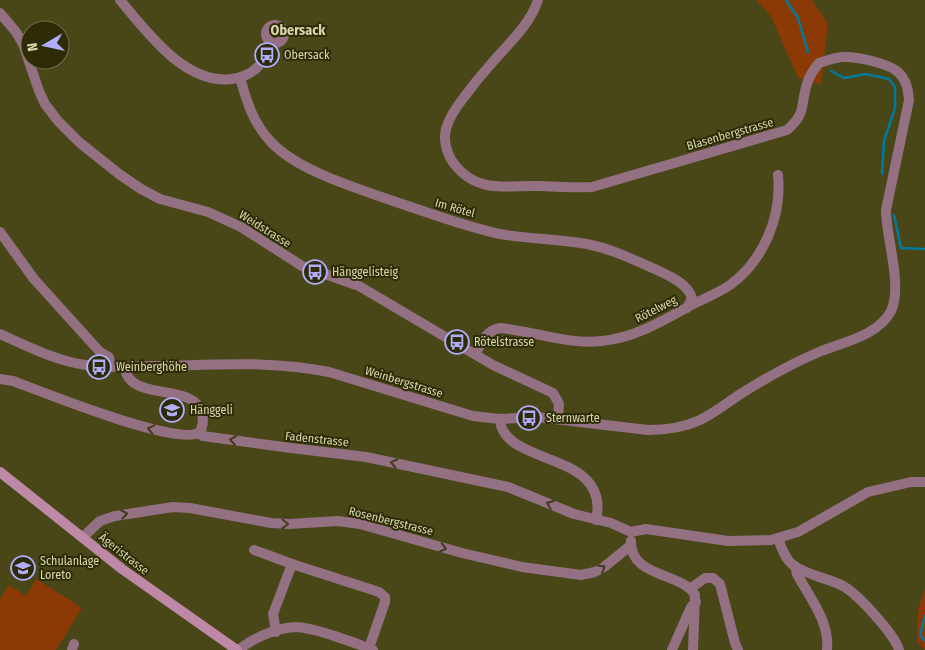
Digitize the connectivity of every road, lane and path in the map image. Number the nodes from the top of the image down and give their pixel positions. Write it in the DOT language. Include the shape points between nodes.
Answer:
graph roads {
  1 [pos="120,0"];
  2 [pos="538,0"];
  3 [pos="0,13"];
  4 [pos="272,43"];
  5 [pos="240,78"];
  6 [pos="778,175"];
  7 [pos="0,232"];
  8 [pos="686,308"];
  9 [pos="0,334"];
  10 [pos="476,353"];
  11 [pos="790,366"];
  12 [pos="111,367"];
  13 [pos="124,367"];
  14 [pos="0,379"];
  15 [pos="500,419"];
  16 [pos="558,419"];
  17 [pos="199,433"];
  18 [pos="0,472"];
  19 [pos="925,482"];
  20 [pos="596,520"];
  21 [pos="631,532"];
  22 [pos="83,537"];
  23 [pos="778,538"];
  24 [pos="630,546"];
  25 [pos="254,550"];
  26 [pos="292,564"];
  27 [pos="795,566"];
  28 [pos="687,586"];
  29 [pos="696,602"];
  30 [pos="276,632"];
  31 [pos="371,649"];
  32 [pos="238,650"];
  33 [pos="672,650"];
  34 [pos="692,650"];
  35 [pos="738,650"];
  36 [pos="827,650"];
  37 [pos="900,650"];
  1 -- 5 [label="street" via="168,53 194,73 223,80"];
  2 -- 11 [label="street, Blasenbergstrasse" via="525,25 450,117 446,130 448,152 452,162 474,182 492,187 592,187 788,130 797,122 807,83 819,63 847,57 888,65 899,73 907,85 909,100 886,210 895,279 891,311 882,323 867,333"];
  3 -- 10 [label="street, Weidstrasse" via="23,44 46,105 79,142 119,174 160,199 208,212 241,227 302,266 359,286"];
  4 -- 5 [label="street" via="258,68"];
  5 -- 8 [label="street, Im Rötel" via="256,123 270,141 298,162 336,179 500,234 587,244 613,251 680,283 692,298"];
  6 -- 8 [label="street, Rötelweg" via="780,192 770,232 760,254 730,285"];
  7 -- 12 [label="street" via="34,279 100,352 109,357"];
  8 -- 10 [label="street, Rötelweg" via="639,333 600,341 500,328 487,334"];
  9 -- 12 [label="street, Weinbergstrasse" via="70,362"];
  10 -- 16 [label="street, Weidstrasse" via="553,393 559,404"];
  11 -- 16 [label="street, Weinbergstrasse" via="700,420 667,430"];
  12 -- 13 [label="street, Weinbergstrasse"];
  13 -- 15 [label="street, Weinbergstrasse" via="273,364 308,368 473,416"];
  13 -- 17 [label="street" via="125,375 142,387 196,402 203,418"];
  17 -- 14 [label="street, Fadenstrasse, one-way" via="194,436 128,424 31,387"];
  15 -- 16 [label="street, Weinbergstrasse"];
  15 -- 20 [label="street" via="502,429 514,442 587,480 597,497"];
  20 -- 17 [label="street, Fadenstrasse, one-way" via="508,487 366,457 202,436"];
  18 -- 22 [label="main road, Ägeristrasse"];
  19 -- 23 [label="street" via="868,492 798,532"];
  20 -- 21 [label="street, Fadenstrasse"];
  21 -- 23 [label="street" via="646,529 733,541"];
  21 -- 24 [label="street"];
  22 -- 24 [label="street, Rosenbergstrasse, one-way" via="100,521 173,507 272,523 338,521 360,524 522,567 581,574 604,567"];
  22 -- 32 [label="main road, Ägeristrasse" via="152,592"];
  23 -- 27 [label="street" via="783,552"];
  24 -- 28 [label="street" via="648,570"];
  25 -- 26 [label="street"];
  26 -- 30 [label="street" via="273,614"];
  26 -- 31 [label="street" via="379,592 385,597"];
  27 -- 36 [label="street" via="826,626"];
  27 -- 37 [label="street" via="855,594"];
  28 -- 29 [label="street" via="695,595"];
  28 -- 35 [label="street" via="705,578 713,578 720,584"];
  29 -- 33 [label="street" via="690,606"];
  29 -- 34 [label="street"];
  30 -- 31 [label="street" via="308,629"];
  30 -- 32 [label="street"];
}
